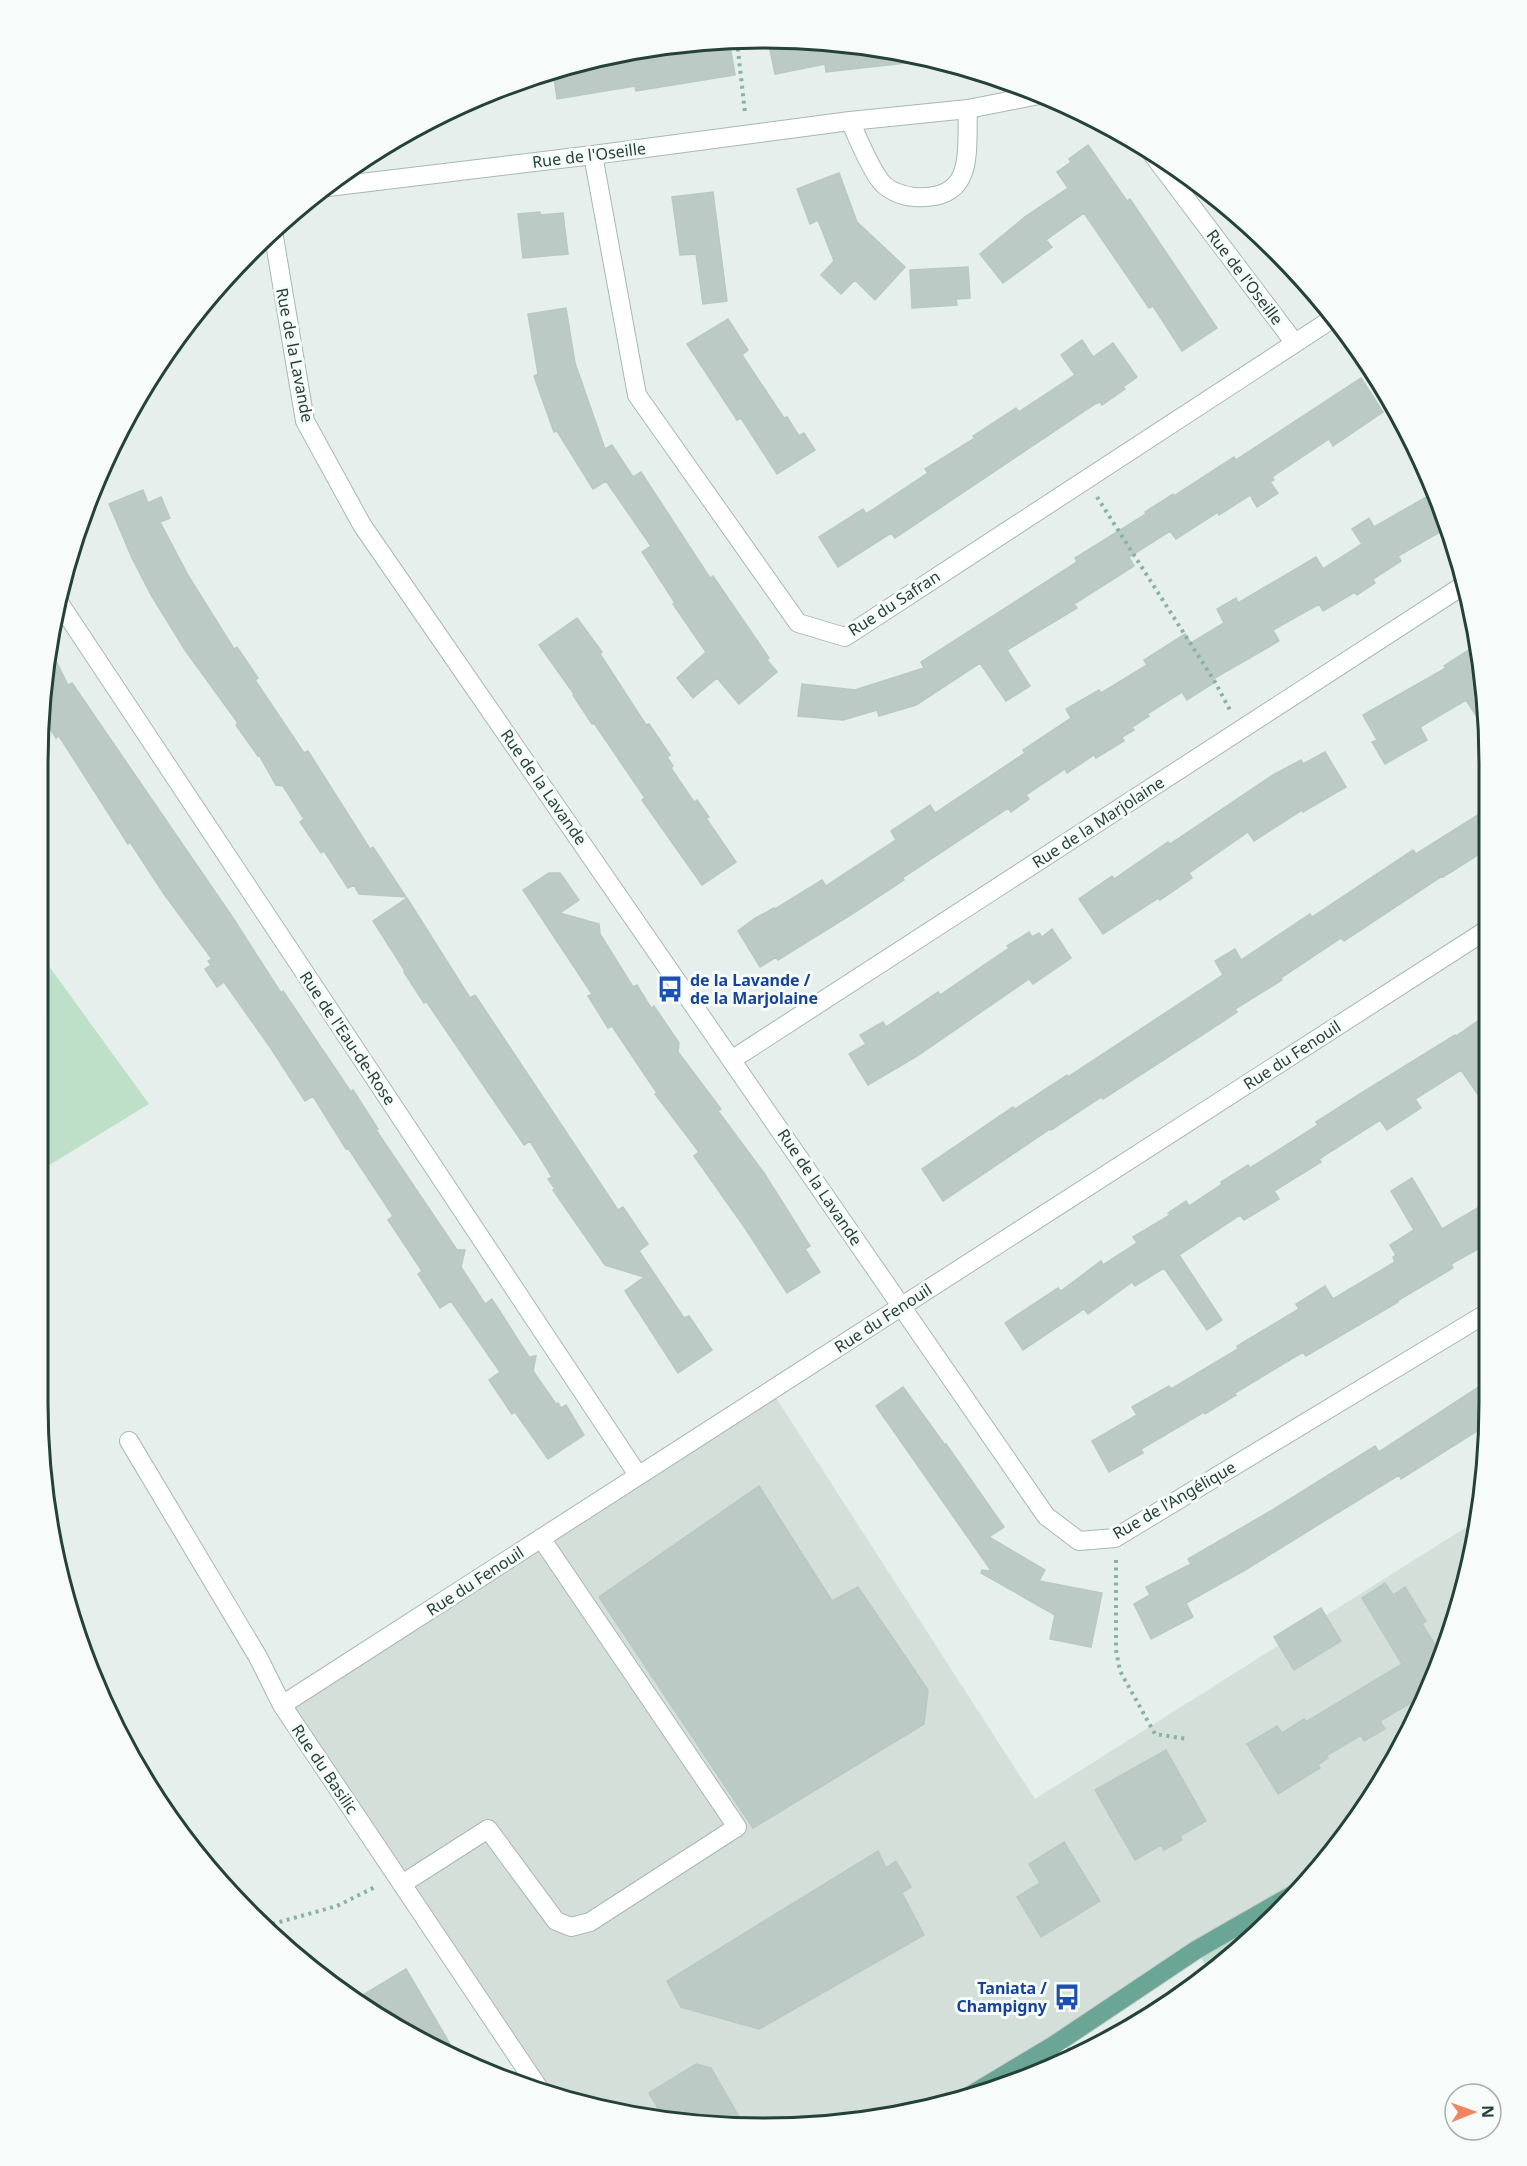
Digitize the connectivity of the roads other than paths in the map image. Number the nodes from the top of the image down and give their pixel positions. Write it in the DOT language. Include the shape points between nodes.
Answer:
graph roads {
  1 [pos="1025,98"];
  2 [pos="968,109"];
  3 [pos="850,121"];
  4 [pos="594,155"];
  5 [pos="1167,173"];
  6 [pos="343,185"];
  7 [pos="275,242"];
  8 [pos="1326,322"];
  9 [pos="1294,342"];
  10 [pos="1457,589"];
  11 [pos="65,611"];
  12 [pos="1479,935"];
  13 [pos="733,1059"];
  14 [pos="902,1306"];
  15 [pos="1479,1318"];
  16 [pos="129,1441"];
  17 [pos="638,1475"];
  18 [pos="541,1538"];
  19 [pos="282,1706"];
  20 [pos="400,1880"];
  21 [pos="1269,1908"];
  22 [pos="1054,2045"];
  23 [pos="1059,2054"];
  24 [pos="1000,2078"];
  25 [pos="533,2080"];
  1 -- 2 [label="street, Rue de l'Oseille"];
  2 -- 3 [label="street, Rue de l'Oseille"];
  2 -- 3 [label="street" via="966,170 954,189 931,198 902,196 879,181"];
  3 -- 4 [label="street, Rue de l'Oseille"];
  4 -- 6 [label="street, Rue de l'Oseille"];
  4 -- 9 [label="street, Rue du Safran" via="637,395 798,623 845,636"];
  5 -- 9 [label="street, Rue de l'Oseille"];
  7 -- 13 [label="street, Rue de la Lavande" via="304,421 362,525"];
  8 -- 9 [label="street, Rue du Safran"];
  10 -- 13 [label="street, Rue de la Marjolaine"];
  11 -- 17 [label="street, Rue de l'Eau-de-Rose"];
  12 -- 14 [label="street, Rue du Fenouil"];
  13 -- 14 [label="street, Rue de la Lavande"];
  14 -- 15 [label="street, Rue de l'Angélique" via="1046,1516 1079,1541 1115,1538"];
  14 -- 17 [label="street, Rue du Fenouil"];
  16 -- 19 [label="street, Rue du Basilic" via="258,1657"];
  17 -- 18 [label="street, Rue du Fenouil"];
  18 -- 19 [label="street, Rue du Fenouil"];
  18 -- 20 [label="street" via="737,1827 590,1922 571,1927 556,1921 488,1829"];
  19 -- 20 [label="street, Rue du Basilic"];
  20 -- 25 [label="street, Rue du Basilic"];
  21 -- 22 [label="main road" via="1196,1950"];
  22 -- 23 [label="street"];
  22 -- 24 [label="main road"];
}
